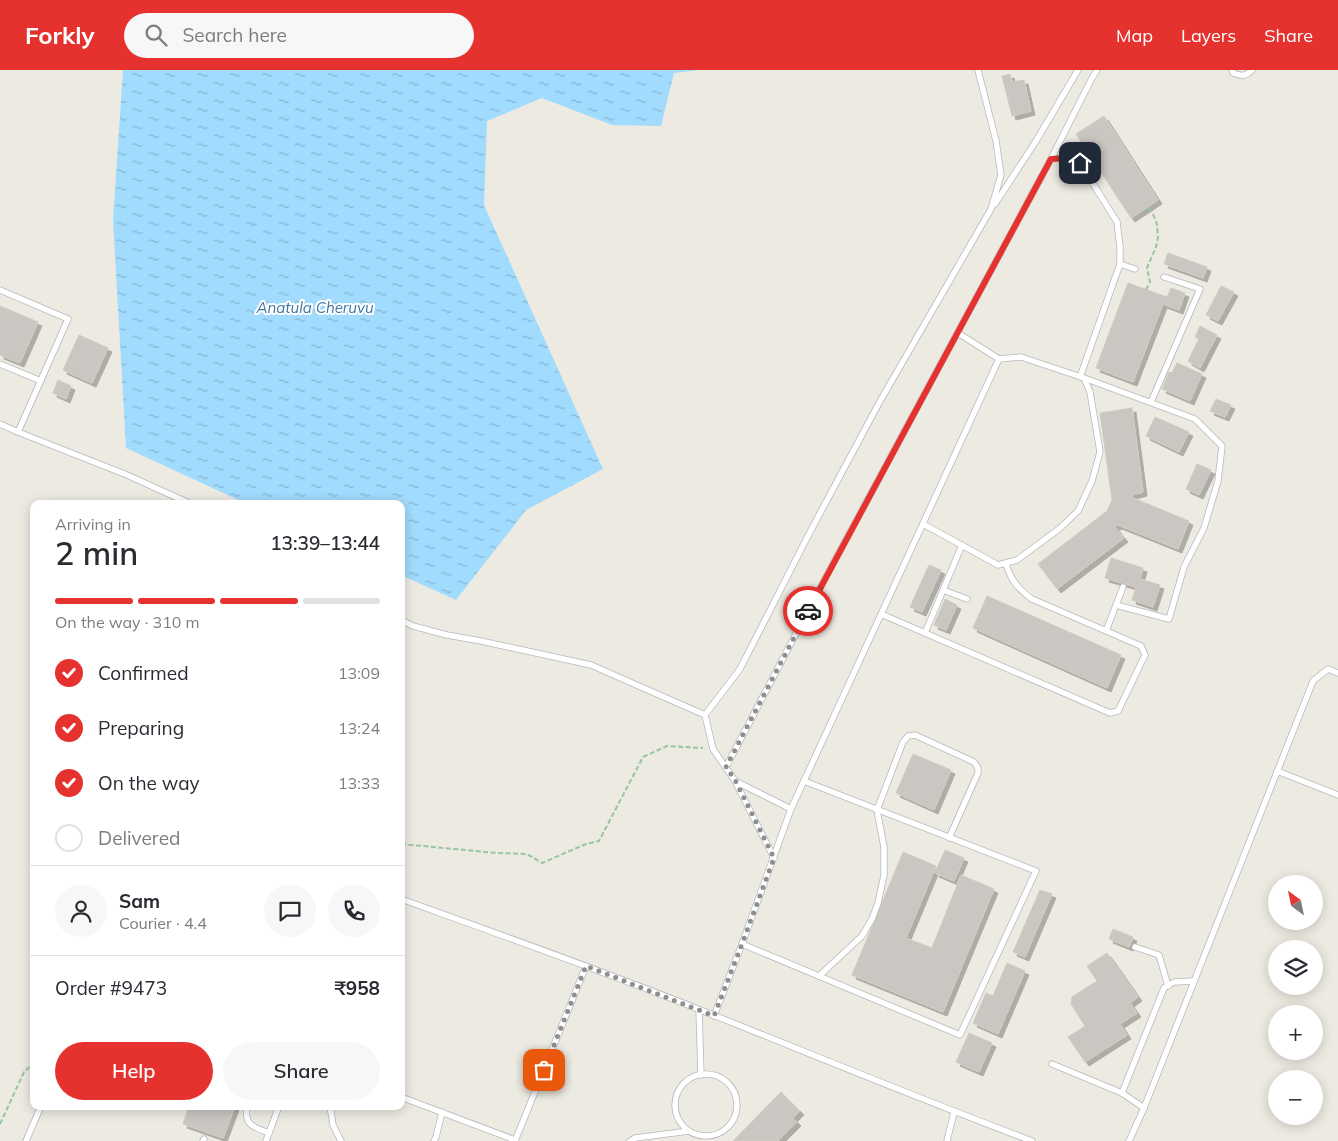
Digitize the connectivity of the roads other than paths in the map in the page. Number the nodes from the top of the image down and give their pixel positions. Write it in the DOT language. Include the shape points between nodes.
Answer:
graph roads {
  1 [pos="978,70"];
  2 [pos="1078,70"];
  3 [pos="1097,70"];
  4 [pos="1232,70"];
  5 [pos="1252,70"];
  6 [pos="1051,159"];
  7 [pos="992,209"];
  8 [pos="1120,264"];
  9 [pos="1135,268"];
  10 [pos="1164,277"];
  11 [pos="0,290"];
  12 [pos="958,333"];
  13 [pos="999,358"];
  14 [pos="0,364"];
  15 [pos="1082,377"];
  16 [pos="41,381"];
  17 [pos="1151,402"];
  18 [pos="0,424"];
  19 [pos="18,432"];
  20 [pos="182,500"];
  21 [pos="923,524"];
  22 [pos="962,545"];
  23 [pos="1006,564"];
  24 [pos="1123,587"];
  25 [pos="943,590"];
  26 [pos="967,599"];
  27 [pos="1116,605"];
  28 [pos="881,614"];
  29 [pos="405,622"];
  30 [pos="1106,631"];
  31 [pos="925,633"];
  32 [pos="1338,673"];
  33 [pos="705,715"];
  34 [pos="726,767"];
  35 [pos="1277,771"];
  36 [pos="735,780"];
  37 [pos="804,781"];
  38 [pos="1338,795"];
  39 [pos="791,809"];
  40 [pos="877,810"];
  41 [pos="949,838"];
  42 [pos="774,858"];
  43 [pos="405,900"];
  44 [pos="742,944"];
  45 [pos="1135,947"];
  46 [pos="586,966"];
  47 [pos="819,976"];
  48 [pos="1194,980"];
  49 [pos="1168,986"];
  50 [pos="699,1010"];
  51 [pos="714,1016"];
  52 [pos="1052,1064"];
  53 [pos="701,1074"];
  54 [pos="1122,1093"];
  55 [pos="405,1098"];
  56 [pos="1144,1108"];
  57 [pos="39,1110"];
  58 [pos="247,1110"];
  59 [pos="278,1110"];
  60 [pos="331,1110"];
  61 [pos="442,1112"];
  62 [pos="954,1112"];
  63 [pos="689,1131"];
  64 [pos="269,1133"];
  65 [pos="26,1141"];
  66 [pos="266,1141"];
  67 [pos="341,1141"];
  68 [pos="434,1141"];
  69 [pos="515,1141"];
  70 [pos="630,1141"];
  71 [pos="947,1141"];
  72 [pos="1032,1141"];
  73 [pos="1129,1141"];
  1 -- 7 [label="lane" via="1002,175"];
  2 -- 7 [label="lane"];
  3 -- 6 [label="lane"];
  4 -- 5 [label="lane" via="1240,76"];
  6 -- 8 [label="lane" via="1067,158 1080,163 1116,222"];
  6 -- 12 [label="lane"];
  7 -- 33 [label="lane" via="879,403 740,669"];
  8 -- 9 [label="lane"];
  8 -- 15 [label="lane"];
  10 -- 17 [label="lane" via="1200,289"];
  11 -- 16 [label="lane" via="68,319"];
  12 -- 13 [label="lane"];
  12 -- 34 [label="lane"];
  13 -- 15 [label="lane" via="1021,357"];
  13 -- 21 [label="lane"];
  14 -- 16 [label="lane"];
  15 -- 17 [label="lane"];
  15 -- 23 [label="lane" via="1090,392 1100,452 1092,481 1078,511 1060,529 1017,560"];
  16 -- 19 [label="lane"];
  17 -- 27 [label="lane" via="1195,419 1222,446 1218,481 1204,528 1184,568 1169,619"];
  18 -- 19 [label="lane"];
  19 -- 20 [label="lane" via="127,474"];
  21 -- 22 [label="lane"];
  21 -- 28 [label="lane"];
  22 -- 23 [label="lane" via="998,565"];
  22 -- 25 [label="lane"];
  23 -- 30 [label="lane" via="1013,581 1032,599"];
  24 -- 27 [label="lane"];
  25 -- 26 [label="lane"];
  25 -- 31 [label="lane"];
  27 -- 30 [label="lane"];
  28 -- 31 [label="lane"];
  28 -- 37 [label="lane"];
  29 -- 33 [label="lane" via="447,635 591,665"];
  30 -- 31 [label="lane" via="1141,646 1145,655 1118,711 1110,713"];
  32 -- 35 [label="lane" via="1328,669 1313,681"];
  33 -- 34 [label="lane" via="713,749"];
  34 -- 36 [label="lane"];
  35 -- 38 [label="lane"];
  35 -- 48 [label="lane"];
  36 -- 39 [label="lane"];
  36 -- 42 [label="lane"];
  37 -- 39 [label="lane"];
  37 -- 40 [label="lane"];
  39 -- 42 [label="lane"];
  40 -- 41 [label="lane"];
  40 -- 41 [label="lane" via="903,742 908,736 915,735 974,762 978,768"];
  40 -- 47 [label="lane" via="884,847 884,875 878,903 862,936"];
  41 -- 47 [label="lane" via="1036,872 960,1035"];
  42 -- 44 [label="lane"];
  43 -- 46 [label="lane"];
  44 -- 47 [label="lane"];
  44 -- 51 [label="lane"];
  45 -- 49 [label="lane" via="1159,955"];
  46 -- 50 [label="lane"];
  46 -- 69 [label="lane"];
  48 -- 49 [label="lane" via="1174,982"];
  48 -- 56 [label="lane"];
  49 -- 54 [label="lane" via="1164,988"];
  50 -- 51 [label="lane"];
  50 -- 53 [label="lane"];
  51 -- 62 [label="lane"];
  52 -- 54 [label="lane"];
  53 -- 63 [label="lane" via="691,1078 677,1094 677,1114"];
  53 -- 63 [label="lane" via="711,1074 728,1083 734,1091 737,1110 734,1119 720,1133 710,1136"];
  54 -- 56 [label="lane"];
  55 -- 61 [label="lane"];
  56 -- 73 [label="lane"];
  57 -- 65 [label="lane"];
  58 -- 64 [label="lane" via="249,1123"];
  59 -- 64 [label="lane"];
  60 -- 67 [label="lane" via="333,1125"];
  61 -- 68 [label="lane"];
  61 -- 69 [label="lane"];
  62 -- 71 [label="lane"];
  62 -- 72 [label="lane"];
  63 -- 70 [label="lane"];
  64 -- 66 [label="lane"];
}
